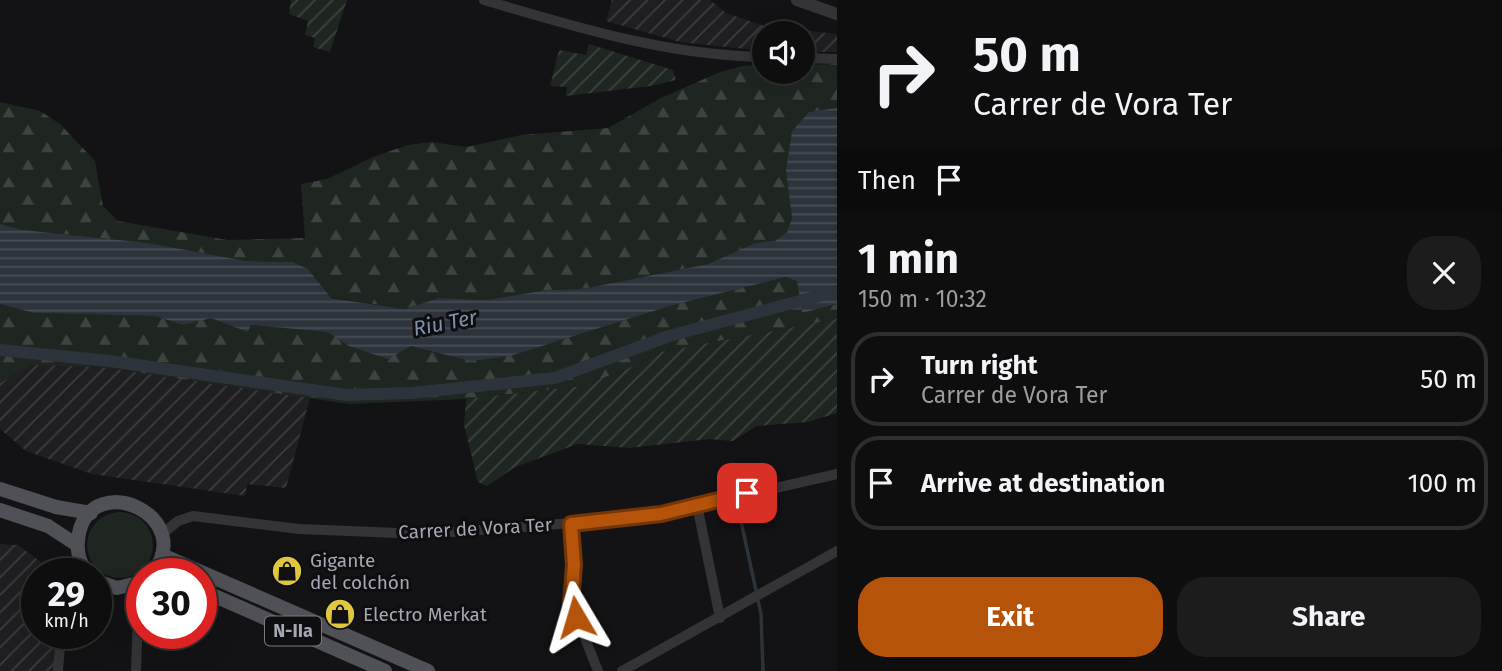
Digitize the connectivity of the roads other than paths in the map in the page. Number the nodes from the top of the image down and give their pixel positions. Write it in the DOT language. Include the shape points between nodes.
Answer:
graph roads {
  1 [pos="484,0"];
  2 [pos="797,0"];
  3 [pos="837,14"];
  4 [pos="752,56"];
  5 [pos="815,58"];
  6 [pos="837,59"];
  7 [pos="837,474"];
  8 [pos="0,489"];
  9 [pos="697,505"];
  10 [pos="0,510"];
  11 [pos="91,513"];
  12 [pos="571,524"];
  13 [pos="162,534"];
  14 [pos="77,545"];
  15 [pos="837,551"];
  16 [pos="162,555"];
  17 [pos="79,558"];
  18 [pos="161,558"];
  19 [pos="217,597"];
  20 [pos="720,618"];
  21 [pos="60,649"];
  22 [pos="137,649"];
  23 [pos="58,671"];
  24 [pos="136,671"];
  25 [pos="385,671"];
  26 [pos="428,671"];
  27 [pos="598,671"];
  28 [pos="622,671"];
  1 -- 4 [label="street" via="573,26 688,51"];
  2 -- 3 [label="street"];
  5 -- 6 [label="street"];
  7 -- 9 [label="street, Carrer de Vora Ter"];
  8 -- 11 [label="main road"];
  9 -- 12 [label="street, Carrer de Vora Ter" via="661,514"];
  9 -- 20 [label="street"];
  10 -- 14 [label="main road" via="48,526"];
  11 -- 13 [label="main road" via="109,503 135,504 149,513"];
  11 -- 14 [label="main road" via="80,527"];
  12 -- 13 [label="street, Carrer de Vora Ter" via="423,534 299,529 193,516"];
  12 -- 27 [label="street" via="571,603"];
  13 -- 16 [label="main road"];
  14 -- 17 [label="main road"];
  15 -- 20 [label="street"];
  16 -- 18 [label="main road"];
  16 -- 26 [label="main road, N-IIa"];
  19 -- 25 [label="main road, N-IIa"];
  20 -- 28 [label="street"];
  21 -- 23 [label="street"];
  22 -- 24 [label="street"];
}
